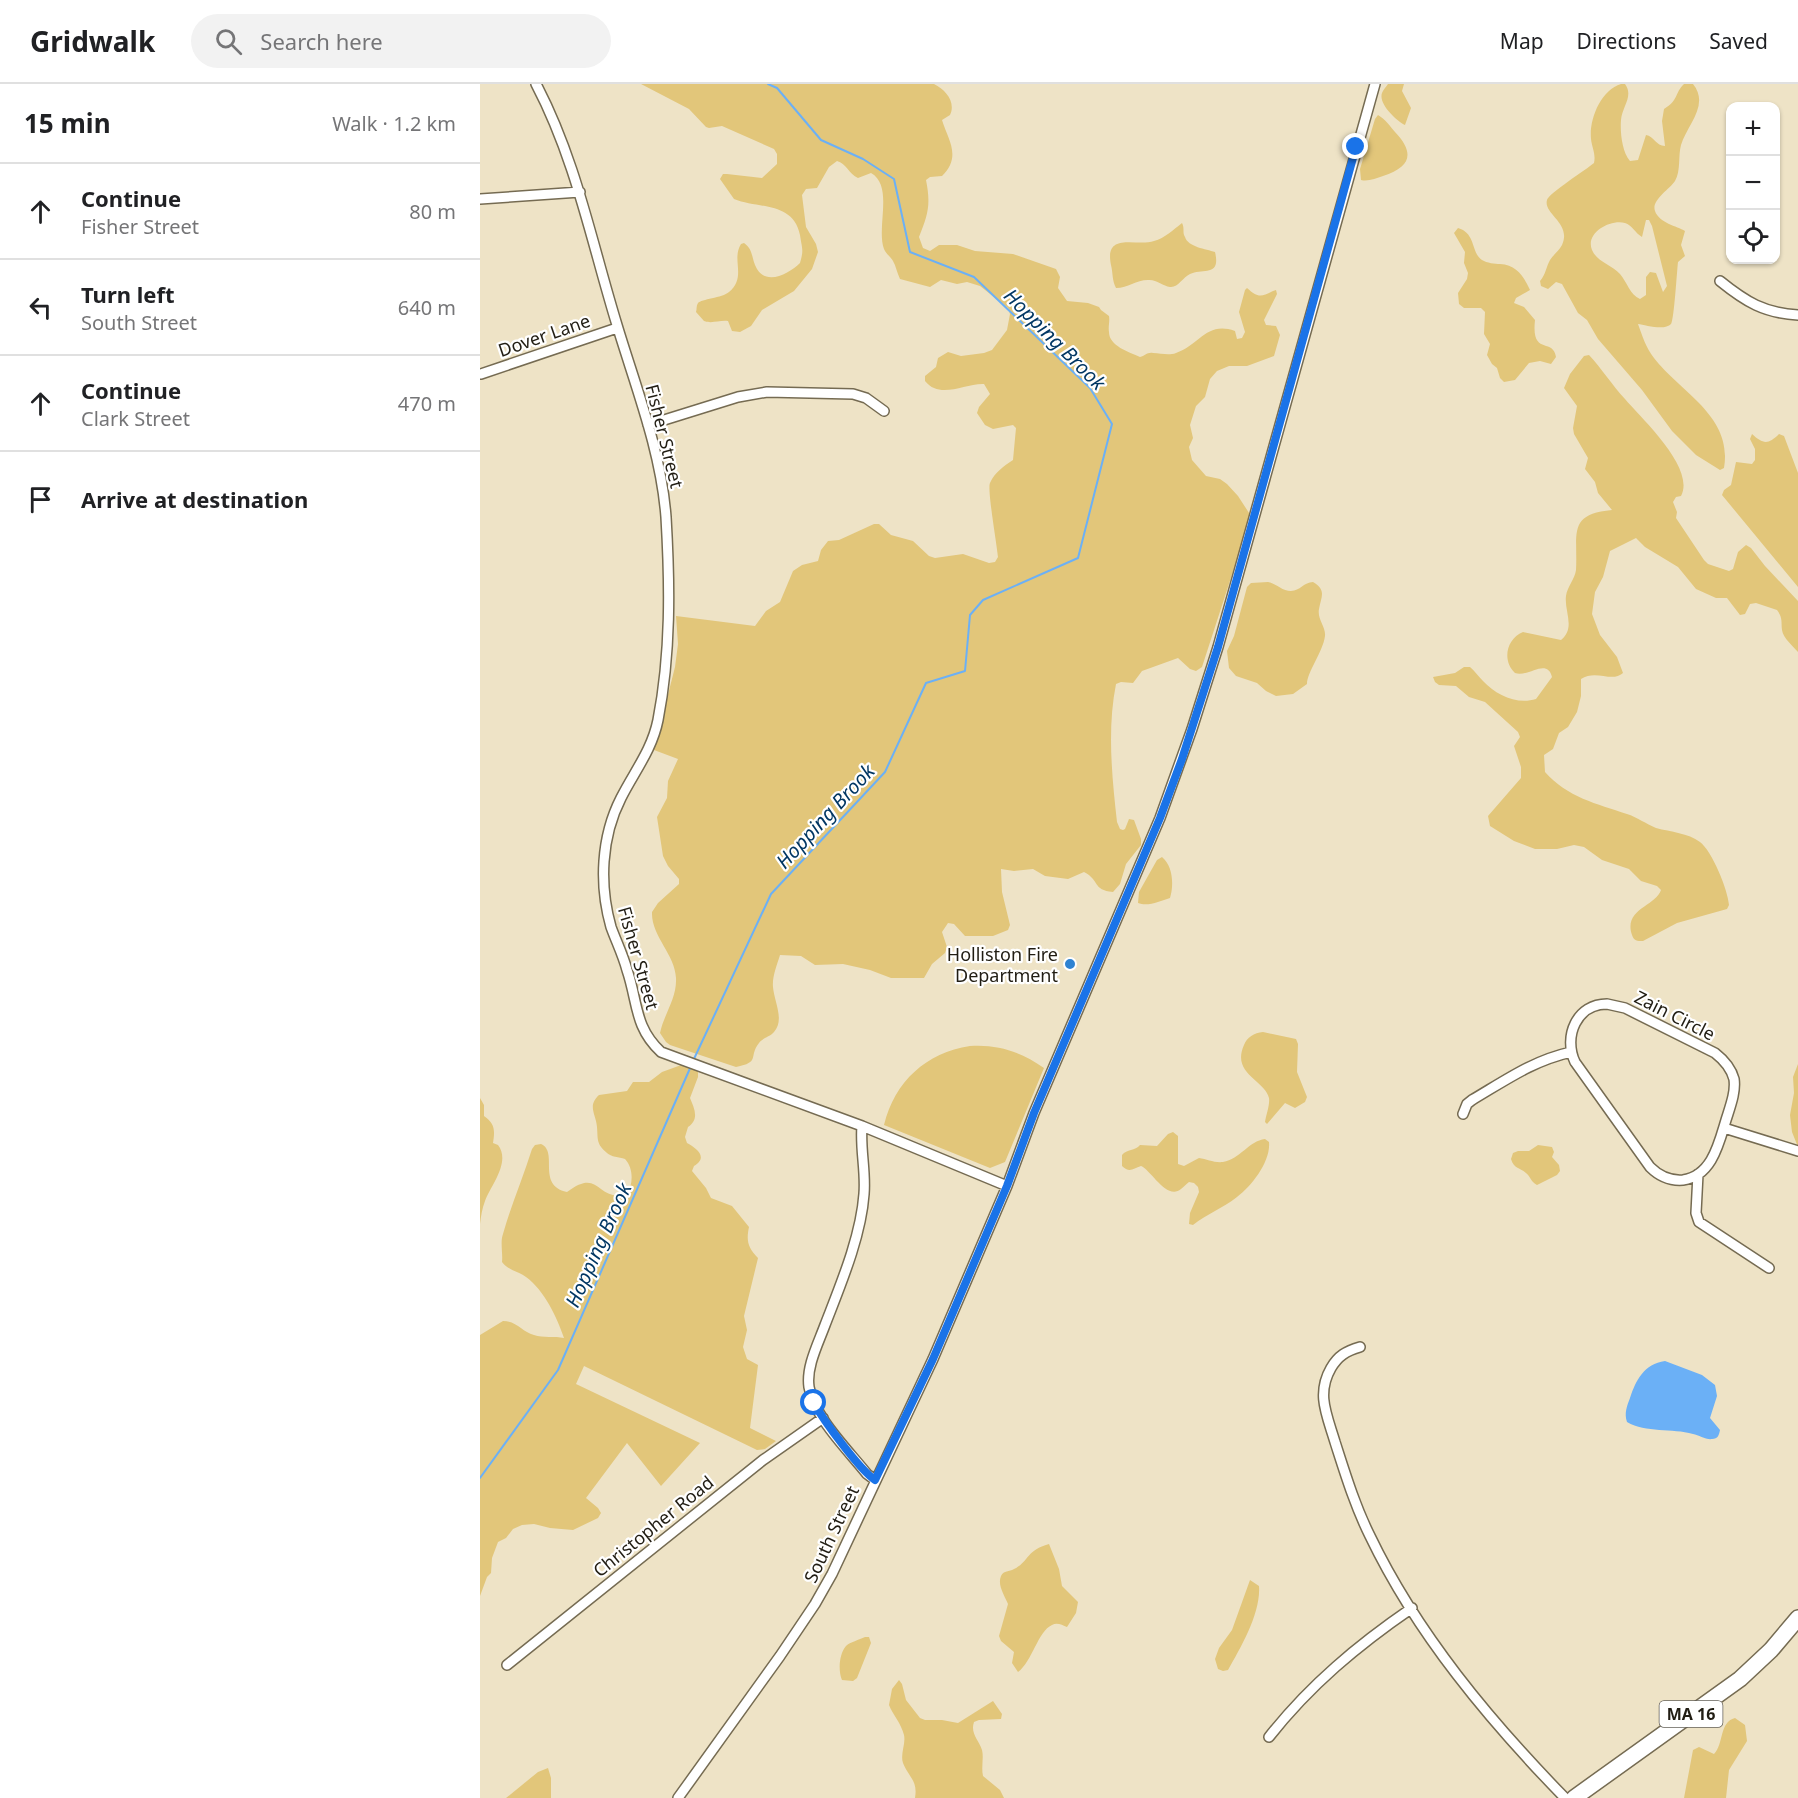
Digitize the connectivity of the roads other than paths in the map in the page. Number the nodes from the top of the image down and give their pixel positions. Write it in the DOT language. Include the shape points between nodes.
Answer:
graph roads {
  1 [pos="536,84"];
  2 [pos="1375,84"];
  3 [pos="580,192"];
  4 [pos="480,200"];
  5 [pos="1720,281"];
  6 [pos="1798,315"];
  7 [pos="617,328"];
  8 [pos="481,374"];
  9 [pos="884,411"];
  10 [pos="648,425"];
  11 [pos="1571,1052"];
  12 [pos="1462,1114"];
  13 [pos="862,1126"];
  14 [pos="1724,1128"];
  15 [pos="1798,1150"];
  16 [pos="1698,1174"];
  17 [pos="1007,1186"];
  18 [pos="1769,1268"];
  19 [pos="1359,1347"];
  20 [pos="824,1418"];
  21 [pos="875,1480"];
  22 [pos="1412,1608"];
  23 [pos="1798,1618"];
  24 [pos="507,1665"];
  25 [pos="1269,1737"];
  26 [pos="678,1798"];
  27 [pos="1565,1798"];
  28 [pos="1574,1798"];
  1 -- 3 [label="street, Fisher Street" via="564,143"];
  2 -- 17 [label="street, South Street" via="1192,729 1160,818 1034,1113"];
  3 -- 4 [label="street"];
  3 -- 7 [label="street, Fisher Street"];
  5 -- 6 [label="street" via="1763,310"];
  7 -- 8 [label="street, Dover Lane"];
  7 -- 10 [label="street, Fisher Street"];
  9 -- 10 [label="street" via="853,394 767,392"];
  10 -- 13 [label="street, Fisher Street" via="665,514 667,654 653,740 617,805 607,833 604,862 609,917 635,1005 645,1035 661,1052"];
  11 -- 12 [label="street" via="1527,1067 1472,1100"];
  11 -- 14 [label="street, Zain Circle" via="1571,1031 1584,1012 1603,1004 1625,1008 1715,1053 1727,1064 1734,1088"];
  11 -- 16 [label="street" via="1656,1173 1670,1179"];
  13 -- 17 [label="street, Fisher Street"];
  13 -- 20 [label="street" via="861,1218 809,1372 811,1395"];
  14 -- 15 [label="street"];
  14 -- 16 [label="street, Zain Circle" via="1712,1159"];
  16 -- 18 [label="street" via="1699,1222"];
  17 -- 21 [label="street, South Street" via="933,1359"];
  19 -- 22 [label="street" via="1341,1355 1330,1369 1323,1389 1324,1408 1362,1519"];
  20 -- 21 [label="street"];
  20 -- 24 [label="street, Christopher Road" via="763,1460"];
  21 -- 26 [label="street, South Street" via="819,1597"];
  22 -- 25 [label="street" via="1329,1671"];
  22 -- 27 [label="street" via="1485,1709"];
  23 -- 28 [label="main road, MA 16" via="1740,1679"];
}
